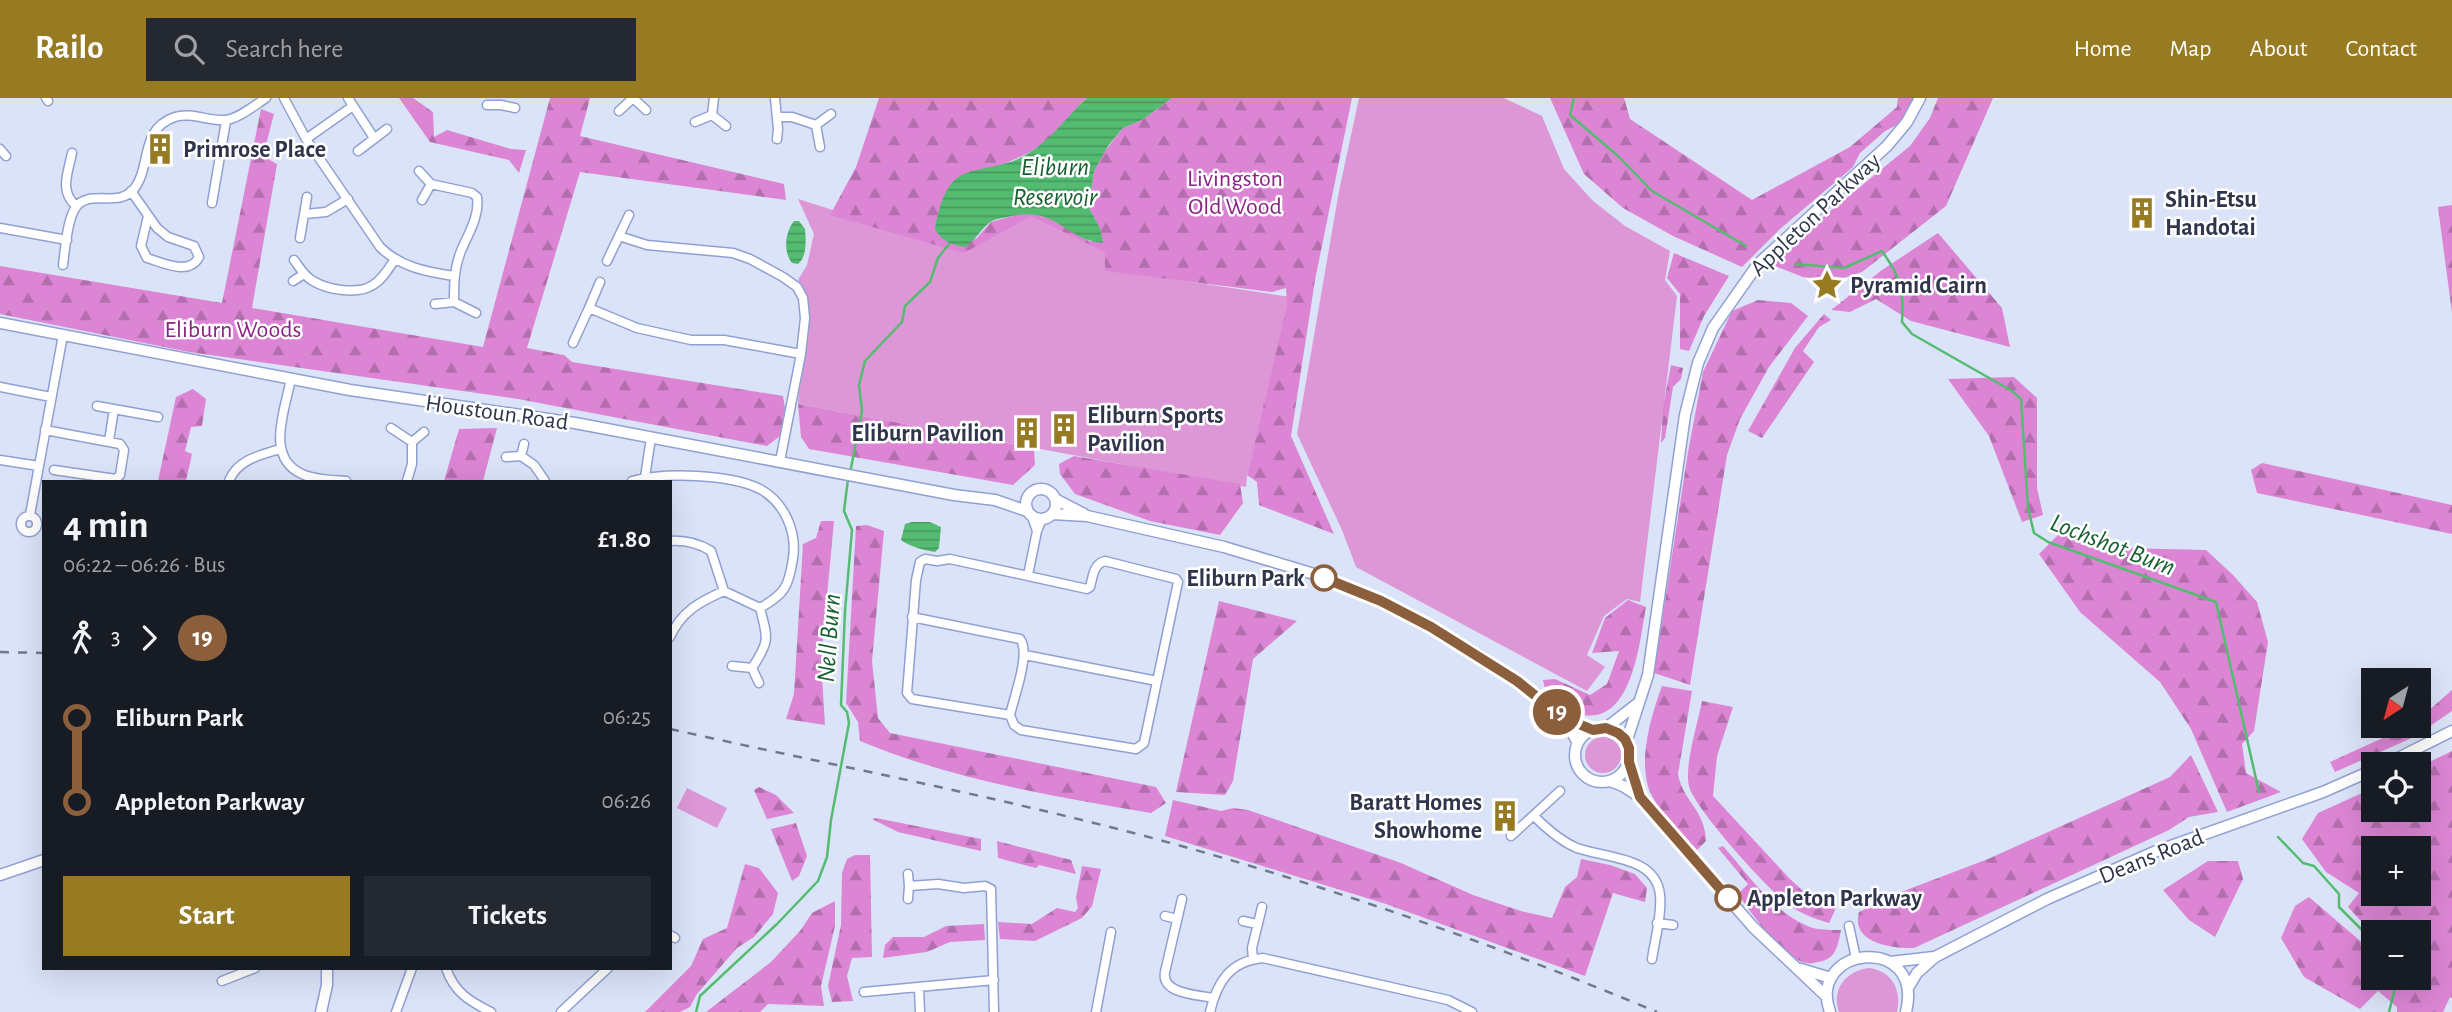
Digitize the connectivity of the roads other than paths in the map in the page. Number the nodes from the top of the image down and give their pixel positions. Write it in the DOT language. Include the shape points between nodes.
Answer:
graph roads {
  1 [pos="266,98"];
  2 [pos="284,98"];
  3 [pos="714,98"];
  4 [pos="775,98"];
  5 [pos="1920,98"];
  6 [pos="633,99"];
  7 [pos="502,101"];
  8 [pos="350,102"];
  9 [pos="487,105"];
  10 [pos="516,108"];
  11 [pos="646,110"];
  12 [pos="619,111"];
  13 [pos="831,114"];
  14 [pos="712,115"];
  15 [pos="778,117"];
  16 [pos="226,121"];
  17 [pos="695,122"];
  18 [pos="816,125"];
  19 [pos="726,126"];
  20 [pos="387,129"];
  21 [pos="374,138"];
  22 [pos="306,139"];
  23 [pos="777,139"];
  24 [pos="820,146"];
  25 [pos="358,151"];
  26 [pos="72,153"];
  27 [pos="59,166"];
  28 [pos="69,168"];
  29 [pos="419,171"];
  30 [pos="431,184"];
  31 [pos="131,191"];
  32 [pos="307,197"];
  33 [pos="348,199"];
  34 [pos="422,200"];
  35 [pos="212,203"];
  36 [pos="76,206"];
  37 [pos="305,214"];
  38 [pos="629,215"];
  39 [pos="148,216"];
  40 [pos="0,228"];
  41 [pos="619,236"];
  42 [pos="300,238"];
  43 [pos="67,240"];
  44 [pos="395,259"];
  45 [pos="294,260"];
  46 [pos="607,261"];
  47 [pos="63,265"];
  48 [pos="304,274"];
  49 [pos="454,276"];
  50 [pos="293,281"];
  51 [pos="600,282"];
  52 [pos="454,302"];
  53 [pos="435,304"];
  54 [pos="589,307"];
  55 [pos="476,313"];
  56 [pos="0,323"];
  57 [pos="63,335"];
  58 [pos="573,343"];
  59 [pos="801,354"];
  60 [pos="291,378"];
  61 [pos="0,387"];
  62 [pos="51,397"];
  63 [pos="97,406"];
  64 [pos="114,409"];
  65 [pos="158,417"];
  66 [pos="391,428"];
  67 [pos="46,430"];
  68 [pos="424,432"];
  69 [pos="651,438"];
  70 [pos="108,441"];
  71 [pos="412,442"];
  72 [pos="524,444"];
  73 [pos="280,449"];
  74 [pos="521,456"];
  75 [pos="506,457"];
  76 [pos="0,460"];
  77 [pos="780,461"];
  78 [pos="38,466"];
  79 [pos="54,470"];
  80 [pos="645,478"];
  81 [pos="230,480"];
  82 [pos="323,480"];
  83 [pos="407,480"];
  84 [pos="544,480"];
  85 [pos="636,480"];
  86 [pos="1026,499"];
  87 [pos="1055,499"];
  88 [pos="995,500"];
  89 [pos="30,515"];
  90 [pos="1038,515"];
  91 [pos="1087,516"];
  92 [pos="672,541"];
  93 [pos="1027,575"];
  94 [pos="723,591"];
  95 [pos="760,608"];
  96 [pos="912,617"];
  97 [pos="672,633"];
  98 [pos="1025,655"];
  99 [pos="732,666"];
  100 [pos="752,668"];
  101 [pos="1157,681"];
  102 [pos="759,683"];
  103 [pos="1640,701"];
  104 [pos="1010,715"];
  105 [pos="1562,717"];
  106 [pos="1606,728"];
  107 [pos="1593,730"];
  108 [pos="2452,731"];
  109 [pos="1578,743"];
  110 [pos="1626,743"];
  111 [pos="2410,752"];
  112 [pos="1629,762"];
  113 [pos="2361,775"];
  114 [pos="1610,781"];
  115 [pos="1560,791"];
  116 [pos="1640,797"];
  117 [pos="1534,816"];
  118 [pos="1511,836"];
  119 [pos="42,861"];
  120 [pos="908,874"];
  121 [pos="0,875"];
  122 [pos="909,886"];
  123 [pos="908,899"];
  124 [pos="1182,900"];
  125 [pos="1262,907"];
  126 [pos="1165,916"];
  127 [pos="1177,919"];
  128 [pos="1243,921"];
  129 [pos="1657,923"];
  130 [pos="1257,924"];
  131 [pos="1673,925"];
  132 [pos="1849,926"];
  133 [pos="1111,932"];
  134 [pos="1935,957"];
  135 [pos="1856,958"];
  136 [pos="1254,959"];
  137 [pos="1652,959"];
  138 [pos="1889,962"];
  139 [pos="1794,966"];
  140 [pos="250,970"];
  141 [pos="327,970"];
  142 [pos="411,970"];
  143 [pos="447,970"];
  144 [pos="606,970"];
  145 [pos="1832,978"];
  146 [pos="994,980"];
  147 [pos="222,981"];
  148 [pos="919,987"];
  149 [pos="1908,988"];
  150 [pos="864,992"];
  151 [pos="1827,997"];
  152 [pos="1214,999"];
  153 [pos="321,1012"];
  154 [pos="396,1012"];
  155 [pos="491,1012"];
  156 [pos="561,1012"];
  157 [pos="920,1012"];
  158 [pos="994,1012"];
  159 [pos="1096,1012"];
  160 [pos="1210,1012"];
  161 [pos="1472,1012"];
  162 [pos="1830,1012"];
  163 [pos="1906,1012"];
  1 -- 16 [label="street"];
  2 -- 22 [label="street"];
  3 -- 14 [label="street"];
  4 -- 15 [label="street"];
  5 -- 103 [label="street, Appleton Parkway" via="1908,122 1887,146 1758,264 1713,328 1685,415 1648,675"];
  6 -- 11 [label="street"];
  6 -- 12 [label="street"];
  7 -- 9 [label="street"];
  7 -- 10 [label="street"];
  8 -- 21 [label="street"];
  8 -- 22 [label="street"];
  13 -- 18 [label="street"];
  14 -- 17 [label="street"];
  14 -- 19 [label="street"];
  15 -- 18 [label="street"];
  15 -- 23 [label="street"];
  16 -- 31 [label="street" via="176,117 161,125 150,138 141,176"];
  16 -- 35 [label="street" via="210,185"];
  18 -- 24 [label="street"];
  20 -- 21 [label="street"];
  21 -- 25 [label="street"];
  22 -- 33 [label="street"];
  26 -- 28 [label="street"];
  27 -- 28 [label="street"];
  28 -- 36 [label="street" via="65,191"];
  29 -- 30 [label="street"];
  30 -- 34 [label="street"];
  30 -- 49 [label="street" via="477,197 471,232"];
  31 -- 36 [label="street" via="113,199 87,199"];
  31 -- 39 [label="street"];
  32 -- 37 [label="street"];
  33 -- 37 [label="street" via="326,212"];
  33 -- 44 [label="street" via="380,247"];
  36 -- 43 [label="street"];
  37 -- 42 [label="street"];
  38 -- 41 [label="street"];
  39 -- 39 [label="street" via="168,237 194,246 200,257 195,265 188,268 147,258 141,246"];
  40 -- 43 [label="street"];
  41 -- 46 [label="street"];
  41 -- 59 [label="street" via="647,245 733,253 783,277 803,298"];
  43 -- 47 [label="street"];
  44 -- 48 [label="street" via="379,281 361,290 314,282"];
  44 -- 49 [label="street" via="424,271"];
  45 -- 48 [label="street"];
  48 -- 50 [label="street"];
  49 -- 52 [label="street"];
  51 -- 54 [label="street"];
  52 -- 53 [label="street"];
  52 -- 55 [label="street"];
  54 -- 58 [label="street"];
  54 -- 59 [label="street" via="637,328 691,340 724,340"];
  56 -- 57 [label="street, Houstoun Road"];
  57 -- 60 [label="street, Houstoun Road"];
  57 -- 62 [label="street"];
  59 -- 77 [label="street"];
  60 -- 69 [label="street, Houstoun Road"];
  60 -- 73 [label="street"];
  61 -- 62 [label="street"];
  62 -- 67 [label="street"];
  63 -- 64 [label="street"];
  64 -- 65 [label="street"];
  64 -- 70 [label="street"];
  66 -- 71 [label="street"];
  67 -- 70 [label="street"];
  67 -- 78 [label="street"];
  68 -- 71 [label="street"];
  69 -- 77 [label="street, Houstoun Road"];
  69 -- 80 [label="street"];
  70 -- 79 [label="street" via="124,450 116,479"];
  71 -- 83 [label="street"];
  72 -- 74 [label="street"];
  73 -- 81 [label="street" via="237,467"];
  73 -- 82 [label="street" via="292,468"];
  74 -- 75 [label="street"];
  74 -- 84 [label="street"];
  76 -- 78 [label="street"];
  77 -- 88 [label="street, Houstoun Road"];
  78 -- 89 [label="street"];
  80 -- 85 [label="street"];
  80 -- 95 [label="street" via="719,479 761,490 775,500 789,521 794,552 786,587"];
  86 -- 87 [label="street, Houstoun Road" via="1040,488"];
  86 -- 88 [label="street, Houstoun Road"];
  86 -- 90 [label="street"];
  87 -- 90 [label="street" via="1055,510"];
  87 -- 91 [label="street, Houstoun Road"];
  88 -- 90 [label="street, Houstoun Road"];
  89 -- 89 [label="street" via="20,524 25,531 36,527"];
  90 -- 91 [label="street, Houstoun Road"];
  90 -- 93 [label="street"];
  91 -- 105 [label="street, Houstoun Road" via="1250,554 1370,597 1479,655"];
  92 -- 94 [label="street" via="690,542 711,551"];
  93 -- 96 [label="street" via="950,559 925,559 920,562"];
  93 -- 101 [label="street" via="1087,589 1095,567 1105,561 1176,579"];
  94 -- 95 [label="street"];
  94 -- 97 [label="street" via="682,615"];
  95 -- 100 [label="street" via="767,635 765,648"];
  96 -- 98 [label="street" via="1020,639"];
  96 -- 104 [label="street" via="908,696"];
  98 -- 101 [label="street"];
  98 -- 104 [label="street"];
  99 -- 100 [label="street"];
  100 -- 102 [label="street"];
  101 -- 104 [label="street" via="1144,743 1136,749 1021,730"];
  103 -- 106 [label="street"];
  103 -- 110 [label="street, Appleton Parkway"];
  105 -- 107 [label="street, Houstoun Road"];
  105 -- 109 [label="street, Houstoun Road"];
  106 -- 107 [label="street"];
  106 -- 110 [label="street"];
  107 -- 109 [label="street"];
  108 -- 111 [label="street"];
  109 -- 114 [label="street" via="1575,761 1581,772 1591,780"];
  110 -- 112 [label="street"];
  112 -- 114 [label="street" via="1622,775"];
  112 -- 116 [label="street"];
  113 -- 134 [label="street, Deans Road" via="2154,852 2047,899"];
  114 -- 116 [label="street"];
  115 -- 117 [label="street"];
  116 -- 139 [label="street"];
  117 -- 118 [label="street"];
  117 -- 129 [label="street" via="1574,847 1636,863 1650,872 1660,897"];
  119 -- 121 [label="street"];
  120 -- 122 [label="street"];
  122 -- 123 [label="street"];
  122 -- 146 [label="street" via="991,889"];
  124 -- 127 [label="street"];
  125 -- 130 [label="street"];
  126 -- 127 [label="street"];
  127 -- 152 [label="street" via="1165,982 1168,987"];
  128 -- 130 [label="street"];
  129 -- 131 [label="street"];
  129 -- 137 [label="street"];
  130 -- 136 [label="street"];
  132 -- 135 [label="street"];
  133 -- 159 [label="street"];
  134 -- 138 [label="street, Deans Road"];
  134 -- 149 [label="street, Deans Road"];
  135 -- 138 [label="street, Deans Road" via="1873,956"];
  135 -- 145 [label="street" via="1842,965"];
  136 -- 152 [label="street" via="1226,973"];
  136 -- 161 [label="street" via="1273,959 1448,1000"];
  138 -- 149 [label="street"];
  139 -- 145 [label="street"];
  139 -- 151 [label="street"];
  140 -- 147 [label="street"];
  141 -- 153 [label="street"];
  142 -- 154 [label="street"];
  143 -- 155 [label="street" via="456,989"];
  144 -- 156 [label="street"];
  145 -- 151 [label="street"];
  146 -- 148 [label="street"];
  146 -- 158 [label="street"];
  148 -- 150 [label="street"];
  148 -- 157 [label="street"];
  149 -- 163 [label="street"];
  151 -- 162 [label="street"];
  152 -- 160 [label="street"];
}
